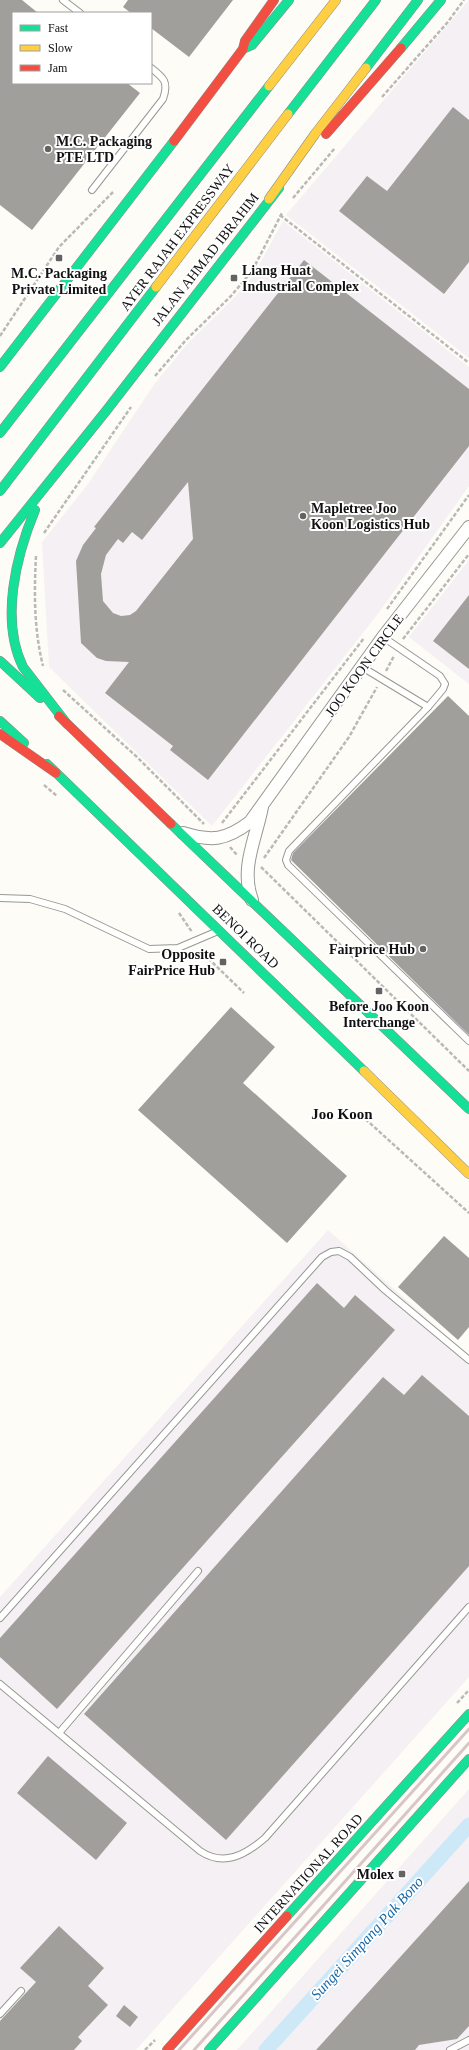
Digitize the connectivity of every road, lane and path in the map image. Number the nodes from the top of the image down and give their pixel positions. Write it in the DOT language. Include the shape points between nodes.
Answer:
graph roads {
  1 [pos="63,0"];
  2 [pos="274,0"];
  3 [pos="289,0"];
  4 [pos="336,0"];
  5 [pos="376,0"];
  6 [pos="418,0"];
  7 [pos="441,0"];
  8 [pos="464,0"];
  9 [pos="79,12"];
  10 [pos="243,50"];
  11 [pos="152,69"];
  12 [pos="381,98"];
  13 [pos="338,145"];
  14 [pos="117,187"];
  15 [pos="92,190"];
  16 [pos="269,199"];
  17 [pos="289,204"];
  18 [pos="284,209"];
  19 [pos="280,215"];
  20 [pos="0,336"];
  21 [pos="469,363"];
  22 [pos="0,367"];
  23 [pos="150,382"];
  24 [pos="132,406"];
  25 [pos="0,434"];
  26 [pos="44,489"];
  27 [pos="0,491"];
  28 [pos="469,495"];
  29 [pos="469,527"];
  30 [pos="41,537"];
  31 [pos="0,543"];
  32 [pos="37,550"];
  33 [pos="469,554"];
  34 [pos="386,610"];
  35 [pos="368,634"];
  36 [pos="383,637"];
  37 [pos="399,648"];
  38 [pos="0,661"];
  39 [pos="362,667"];
  40 [pos="44,669"];
  41 [pos="382,678"];
  42 [pos="62,690"];
  43 [pos="428,707"];
  44 [pos="0,721"];
  45 [pos="67,724"];
  46 [pos="0,734"];
  47 [pos="56,773"];
  48 [pos="40,783"];
  49 [pos="58,797"];
  50 [pos="263,804"];
  51 [pos="180,832"];
  52 [pos="216,834"];
  53 [pos="253,866"];
  54 [pos="0,898"];
  55 [pos="253,903"];
  56 [pos="177,912"];
  57 [pos="220,930"];
  58 [pos="198,940"];
  59 [pos="244,993"];
  60 [pos="469,1041"];
  61 [pos="469,1071"];
  62 [pos="469,1109"];
  63 [pos="361,1115"];
  64 [pos="469,1174"];
  65 [pos="469,1213"];
  66 [pos="469,1360"];
  67 [pos="198,1571"];
  68 [pos="469,1607"];
  69 [pos="0,1618"];
  70 [pos="0,1684"];
  71 [pos="469,1714"];
  72 [pos="59,1733"];
  73 [pos="468,1763"];
  74 [pos="21,1991"];
  75 [pos="0,2014"];
  76 [pos="469,2040"];
  77 [pos="167,2050"];
  78 [pos="209,2050"];
  79 [pos="450,2050"];
  1 -- 9 [label="lane"];
  2 -- 10 [label="main road" via="245,41"];
  3 -- 10 [label="main road" via="252,45"];
  4 -- 25 [label="main road, AYER RAJAH EXPRESSWAY"];
  5 -- 27 [label="main road, AYER RAJAH EXPRESSWAY"];
  6 -- 16 [label="main road" via="314,134"];
  7 -- 16 [label="main road, JALAN AHMAD IBRAHIM"];
  8 -- 12 [label="path"];
  10 -- 22 [label="main road"];
  11 -- 15 [label="lane" via="166,82 163,99"];
  13 -- 17 [label="path"];
  14 -- 20 [label="path" via="59,247"];
  16 -- 26 [label="main road, JALAN AHMAD IBRAHIM"];
  18 -- 19 [label="path"];
  19 -- 21 [label="path"];
  19 -- 23 [label="path" via="252,272 186,340"];
  24 -- 30 [label="path"];
  26 -- 31 [label="main road, JALAN AHMAD IBRAHIM"];
  26 -- 45 [label="main road" via="6,586 5,617 9,637 18,657"];
  28 -- 34 [label="path"];
  29 -- 36 [label="street, JOO KOON CIRCLE"];
  32 -- 40 [label="path" via="34,584 39,649"];
  33 -- 37 [label="path" via="406,634"];
  35 -- 52 [label="path" via="217,828"];
  36 -- 37 [label="lane"];
  36 -- 39 [label="street, JOO KOON CIRCLE"];
  37 -- 41 [label="path"];
  37 -- 43 [label="lane" via="440,676 444,684 443,689"];
  38 -- 45 [label="main road, BENOI ROAD"];
  39 -- 41 [label="lane"];
  39 -- 50 [label="street, JOO KOON CIRCLE"];
  41 -- 43 [label="lane"];
  41 -- 53 [label="path" via="349,737"];
  42 -- 52 [label="path" via="137,757"];
  43 -- 60 [label="lane" via="289,851 286,860 288,865"];
  44 -- 47 [label="main road, BENOI ROAD"];
  45 -- 51 [label="main road, BENOI ROAD"];
  46 -- 47 [label="main road"];
  47 -- 57 [label="main road, BENOI ROAD"];
  48 -- 49 [label="path"];
  50 -- 52 [label="street, JOO KOON CIRCLE" via="250,822 238,831"];
  50 -- 53 [label="street, JOO KOON CIRCLE"];
  51 -- 52 [label="street, JOO KOON CIRCLE" via="200,839"];
  51 -- 55 [label="main road, BENOI ROAD"];
  52 -- 53 [label="path"];
  53 -- 55 [label="street, JOO KOON CIRCLE" via="246,881"];
  53 -- 61 [label="path" via="336,938"];
  54 -- 58 [label="lane" via="30,899 65,909 149,949 178,948"];
  55 -- 62 [label="main road, BENOI ROAD"];
  56 -- 58 [label="path"];
  57 -- 58 [label="lane"];
  57 -- 64 [label="main road, BENOI ROAD"];
  58 -- 59 [label="path" via="206,955"];
  63 -- 65 [label="path"];
  66 -- 69 [label="lane" via="350,1258 340,1251 331,1252 322,1257"];
  67 -- 72 [label="lane"];
  68 -- 72 [label="lane" via="265,1838 238,1856 219,1859 210,1858 200,1852"];
  70 -- 72 [label="lane"];
  71 -- 77 [label="main road, INTERNATIONAL ROAD"];
  73 -- 78 [label="main road"];
  74 -- 75 [label="lane"];
  76 -- 79 [label="lane"];
}
